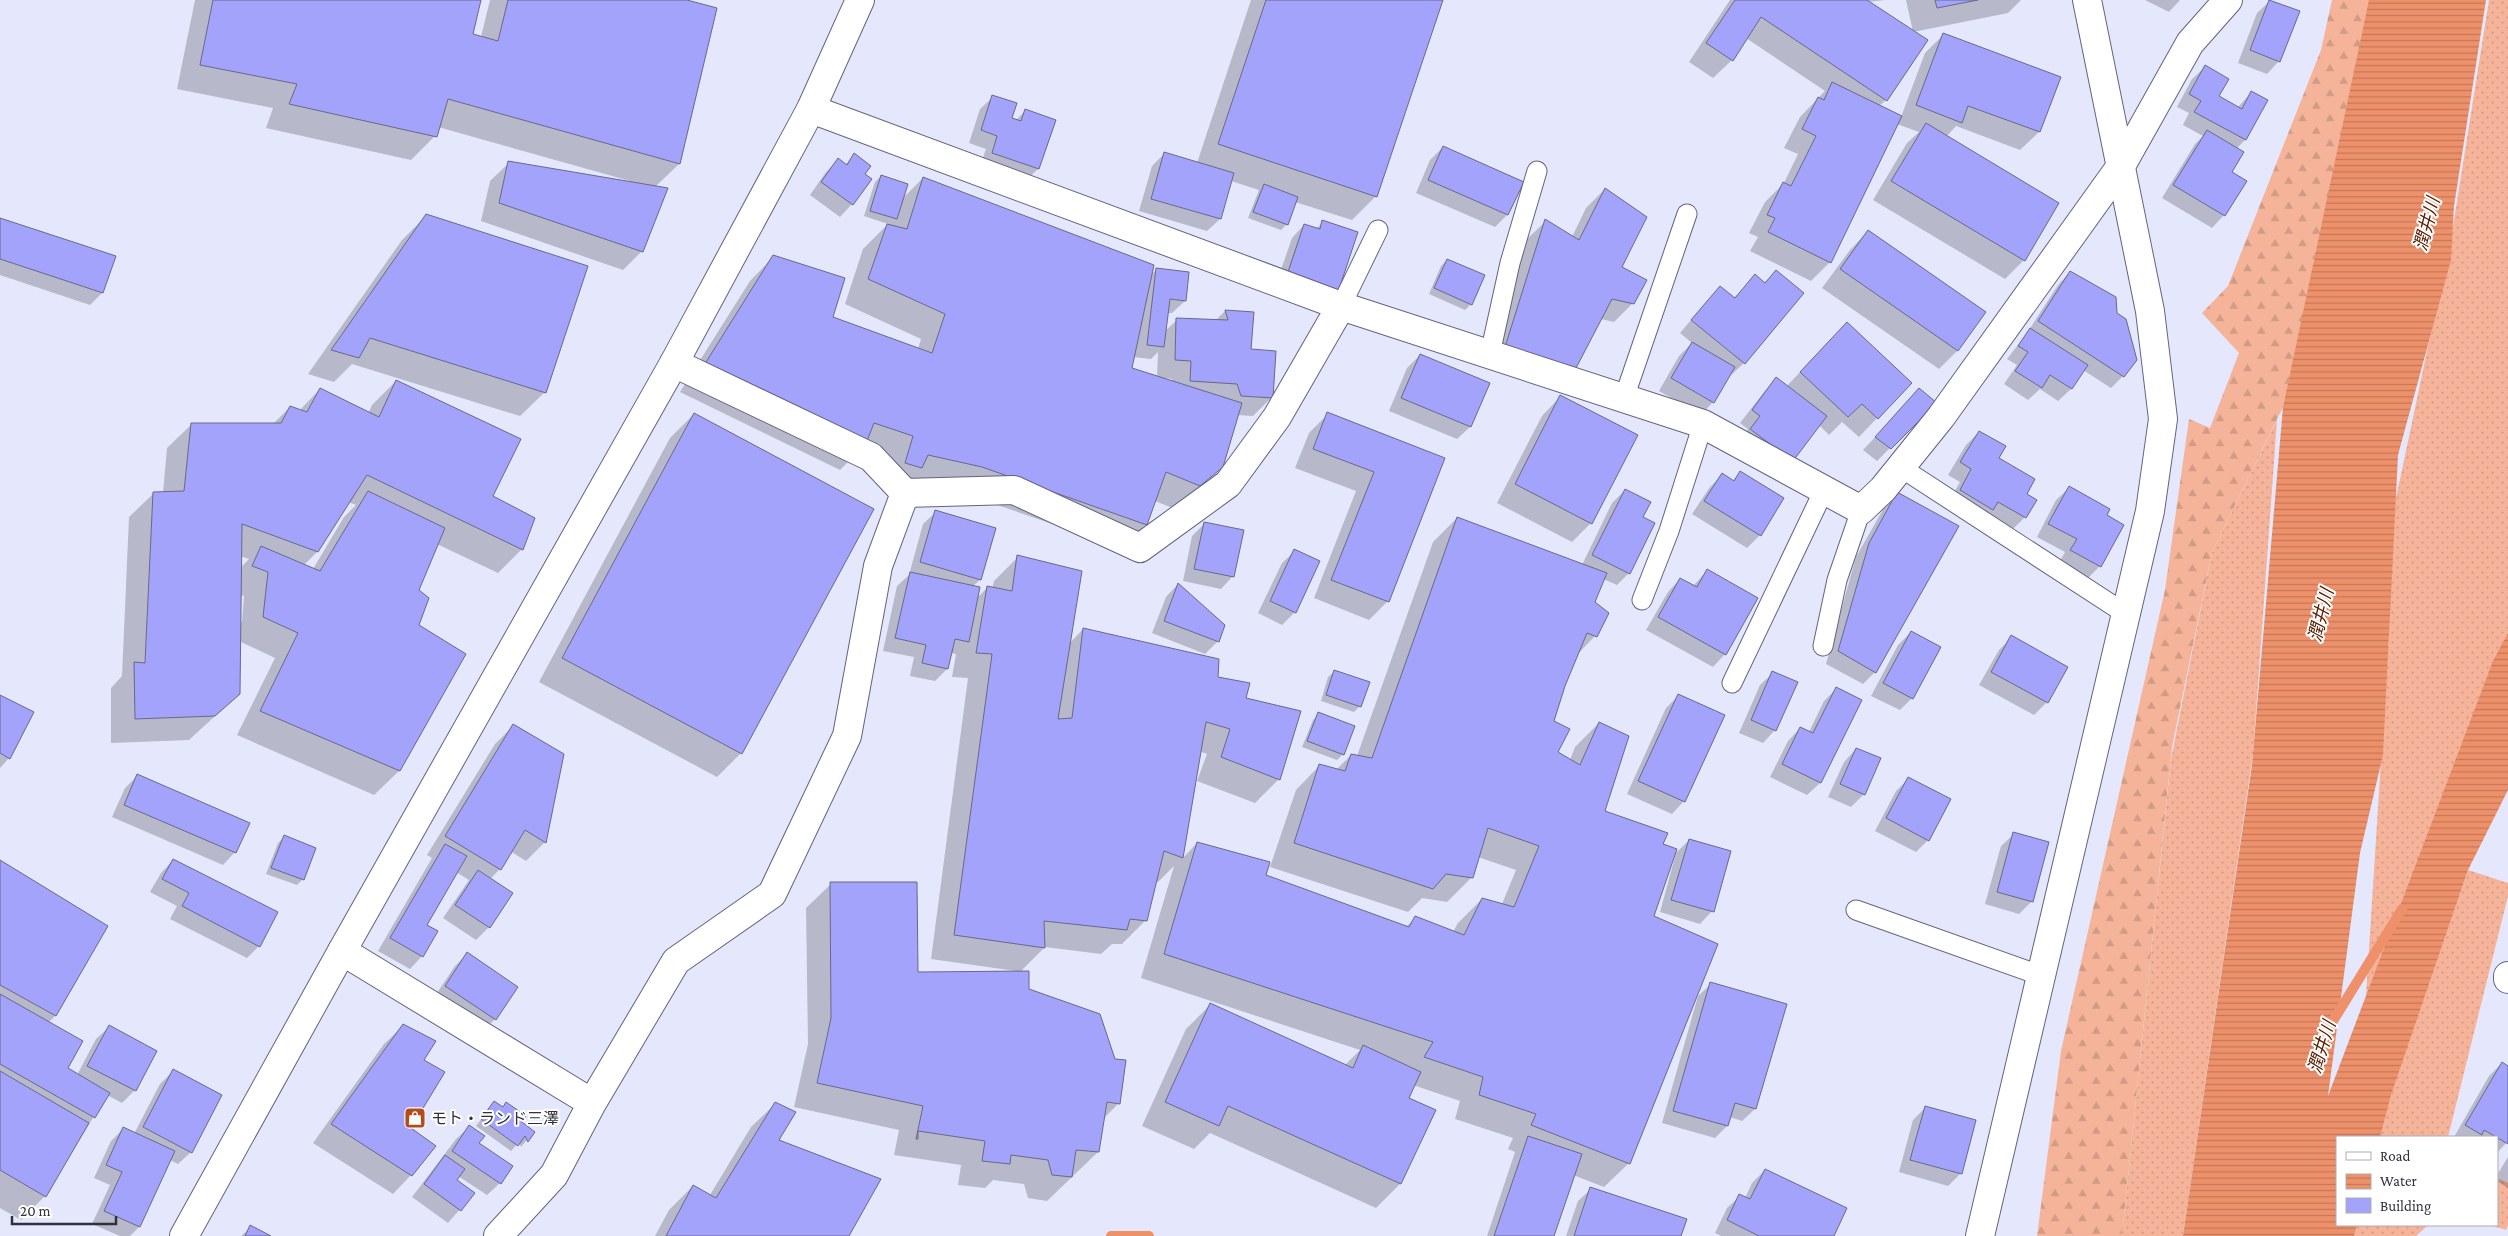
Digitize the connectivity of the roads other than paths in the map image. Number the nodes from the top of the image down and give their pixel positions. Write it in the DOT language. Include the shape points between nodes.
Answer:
graph roads {
  1 [pos="860,0"];
  2 [pos="2087,0"];
  3 [pos="2228,0"];
  4 [pos="811,109"];
  5 [pos="2121,166"];
  6 [pos="1537,171"];
  7 [pos="1688,214"];
  8 [pos="1378,230"];
  9 [pos="1341,306"];
  10 [pos="1490,354"];
  11 [pos="674,363"];
  12 [pos="1624,398"];
  13 [pos="1703,424"];
  14 [pos="1900,467"];
  15 [pos="1824,490"];
  16 [pos="905,493"];
  17 [pos="1861,510"];
  18 [pos="1642,600"];
  19 [pos="2126,614"];
  20 [pos="1823,646"];
  21 [pos="1732,683"];
  22 [pos="1856,910"];
  23 [pos="342,952"];
  24 [pos="2042,976"];
  25 [pos="592,1103"];
  26 [pos="184,1236"];
  27 [pos="498,1236"];
  28 [pos="1980,1236"];
  1 -- 4 [label="street"];
  2 -- 5 [label="street"];
  3 -- 5 [label="street" via="2190,43"];
  4 -- 9 [label="street"];
  4 -- 11 [label="street"];
  5 -- 14 [label="street" via="1941,417"];
  5 -- 19 [label="street" via="2150,311 2163,419 2150,511"];
  6 -- 10 [label="lane" via="1510,263"];
  7 -- 12 [label="lane"];
  8 -- 9 [label="lane"];
  9 -- 10 [label="street"];
  9 -- 16 [label="street" via="1277,417 1228,484 1140,548 1014,490"];
  10 -- 12 [label="street"];
  11 -- 16 [label="street" via="871,457"];
  11 -- 23 [label="street"];
  12 -- 13 [label="street"];
  13 -- 15 [label="street"];
  13 -- 18 [label="lane" via="1670,531"];
  14 -- 17 [label="street"];
  14 -- 19 [label="lane"];
  15 -- 17 [label="street"];
  15 -- 21 [label="lane"];
  16 -- 25 [label="street" via="878,566 847,736 772,894 676,961"];
  17 -- 20 [label="lane" via="1836,580"];
  19 -- 24 [label="street"];
  22 -- 24 [label="lane"];
  23 -- 25 [label="street"];
  23 -- 26 [label="street"];
  24 -- 28 [label="street"];
  25 -- 27 [label="street" via="554,1175"];
}
